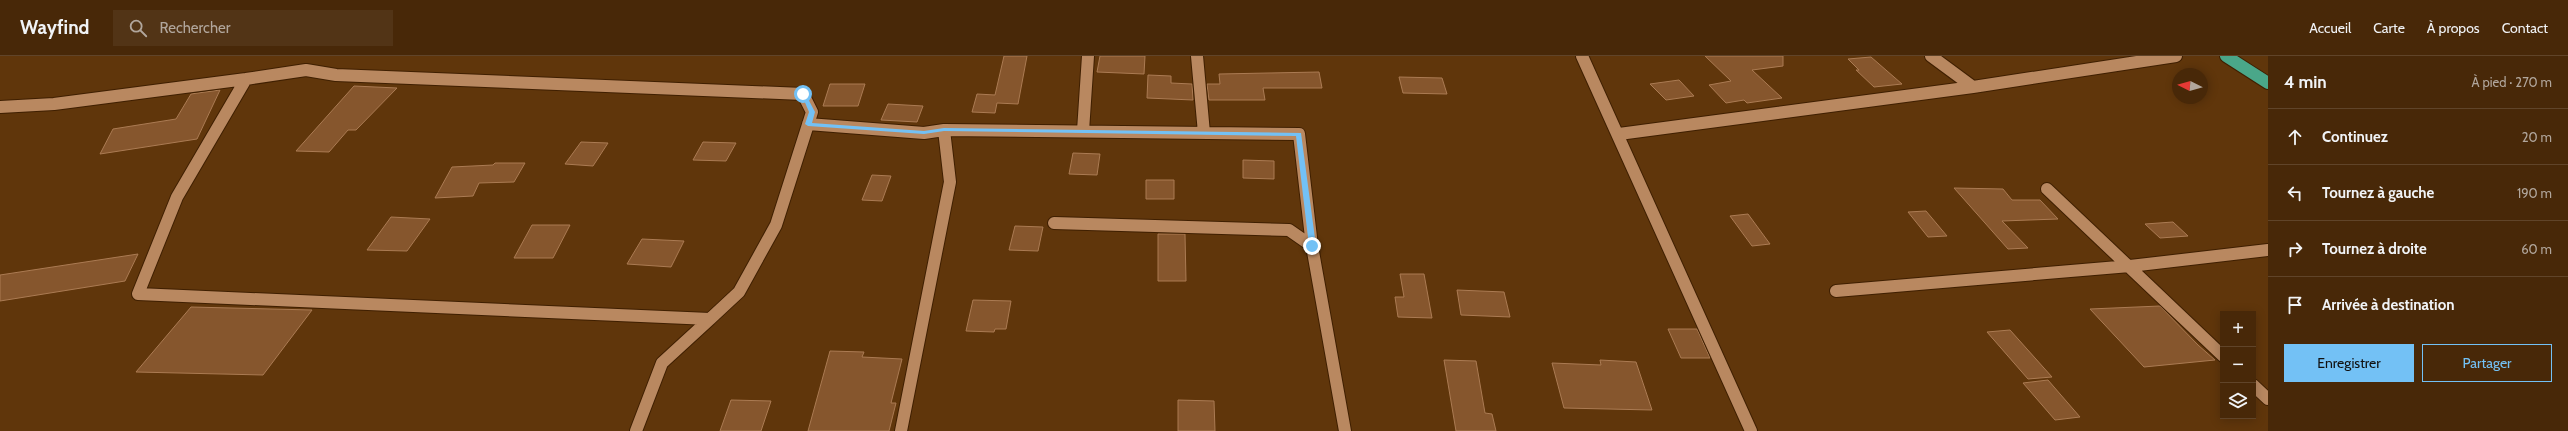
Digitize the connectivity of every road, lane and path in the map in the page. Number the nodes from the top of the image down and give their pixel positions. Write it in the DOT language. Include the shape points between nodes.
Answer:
graph roads {
  1 [pos="1088,56"];
  2 [pos="1197,56"];
  3 [pos="1582,56"];
  4 [pos="1931,56"];
  5 [pos="2176,56"];
  6 [pos="2226,56"];
  7 [pos="246,79"];
  8 [pos="2268,83"];
  9 [pos="1973,86"];
  10 [pos="0,107"];
  11 [pos="808,124"];
  12 [pos="944,130"];
  13 [pos="1083,131"];
  14 [pos="1204,133"];
  15 [pos="1619,134"];
  16 [pos="2047,189"];
  17 [pos="1054,223"];
  18 [pos="1312,246"];
  19 [pos="2268,250"];
  20 [pos="2130,266"];
  21 [pos="1836,291"];
  22 [pos="710,319"];
  23 [pos="2220,353"];
  24 [pos="2256,388"];
  25 [pos="2268,399"];
  26 [pos="636,431"];
  27 [pos="900,431"];
  28 [pos="1345,431"];
  29 [pos="1751,431"];
  1 -- 13 [label="street"];
  2 -- 14 [label="street"];
  3 -- 15 [label="street"];
  4 -- 9 [label="street"];
  5 -- 9 [label="street"];
  6 -- 8 [label="main road"];
  7 -- 10 [label="street" via="54,104"];
  7 -- 11 [label="street" via="306,70 336,75 803,94 812,112"];
  7 -- 22 [label="street" via="177,197 138,294"];
  9 -- 15 [label="street"];
  11 -- 12 [label="street" via="924,133"];
  11 -- 22 [label="street" via="776,225 739,292"];
  12 -- 13 [label="street"];
  12 -- 27 [label="street" via="950,182"];
  13 -- 14 [label="street"];
  14 -- 18 [label="street" via="1299,134"];
  15 -- 29 [label="street"];
  16 -- 20 [label="street"];
  17 -- 18 [label="street" via="1289,230"];
  18 -- 28 [label="street"];
  19 -- 20 [label="street"];
  20 -- 21 [label="street"];
  20 -- 23 [label="street"];
  22 -- 26 [label="street" via="662,363"];
  24 -- 25 [label="street"];
}
